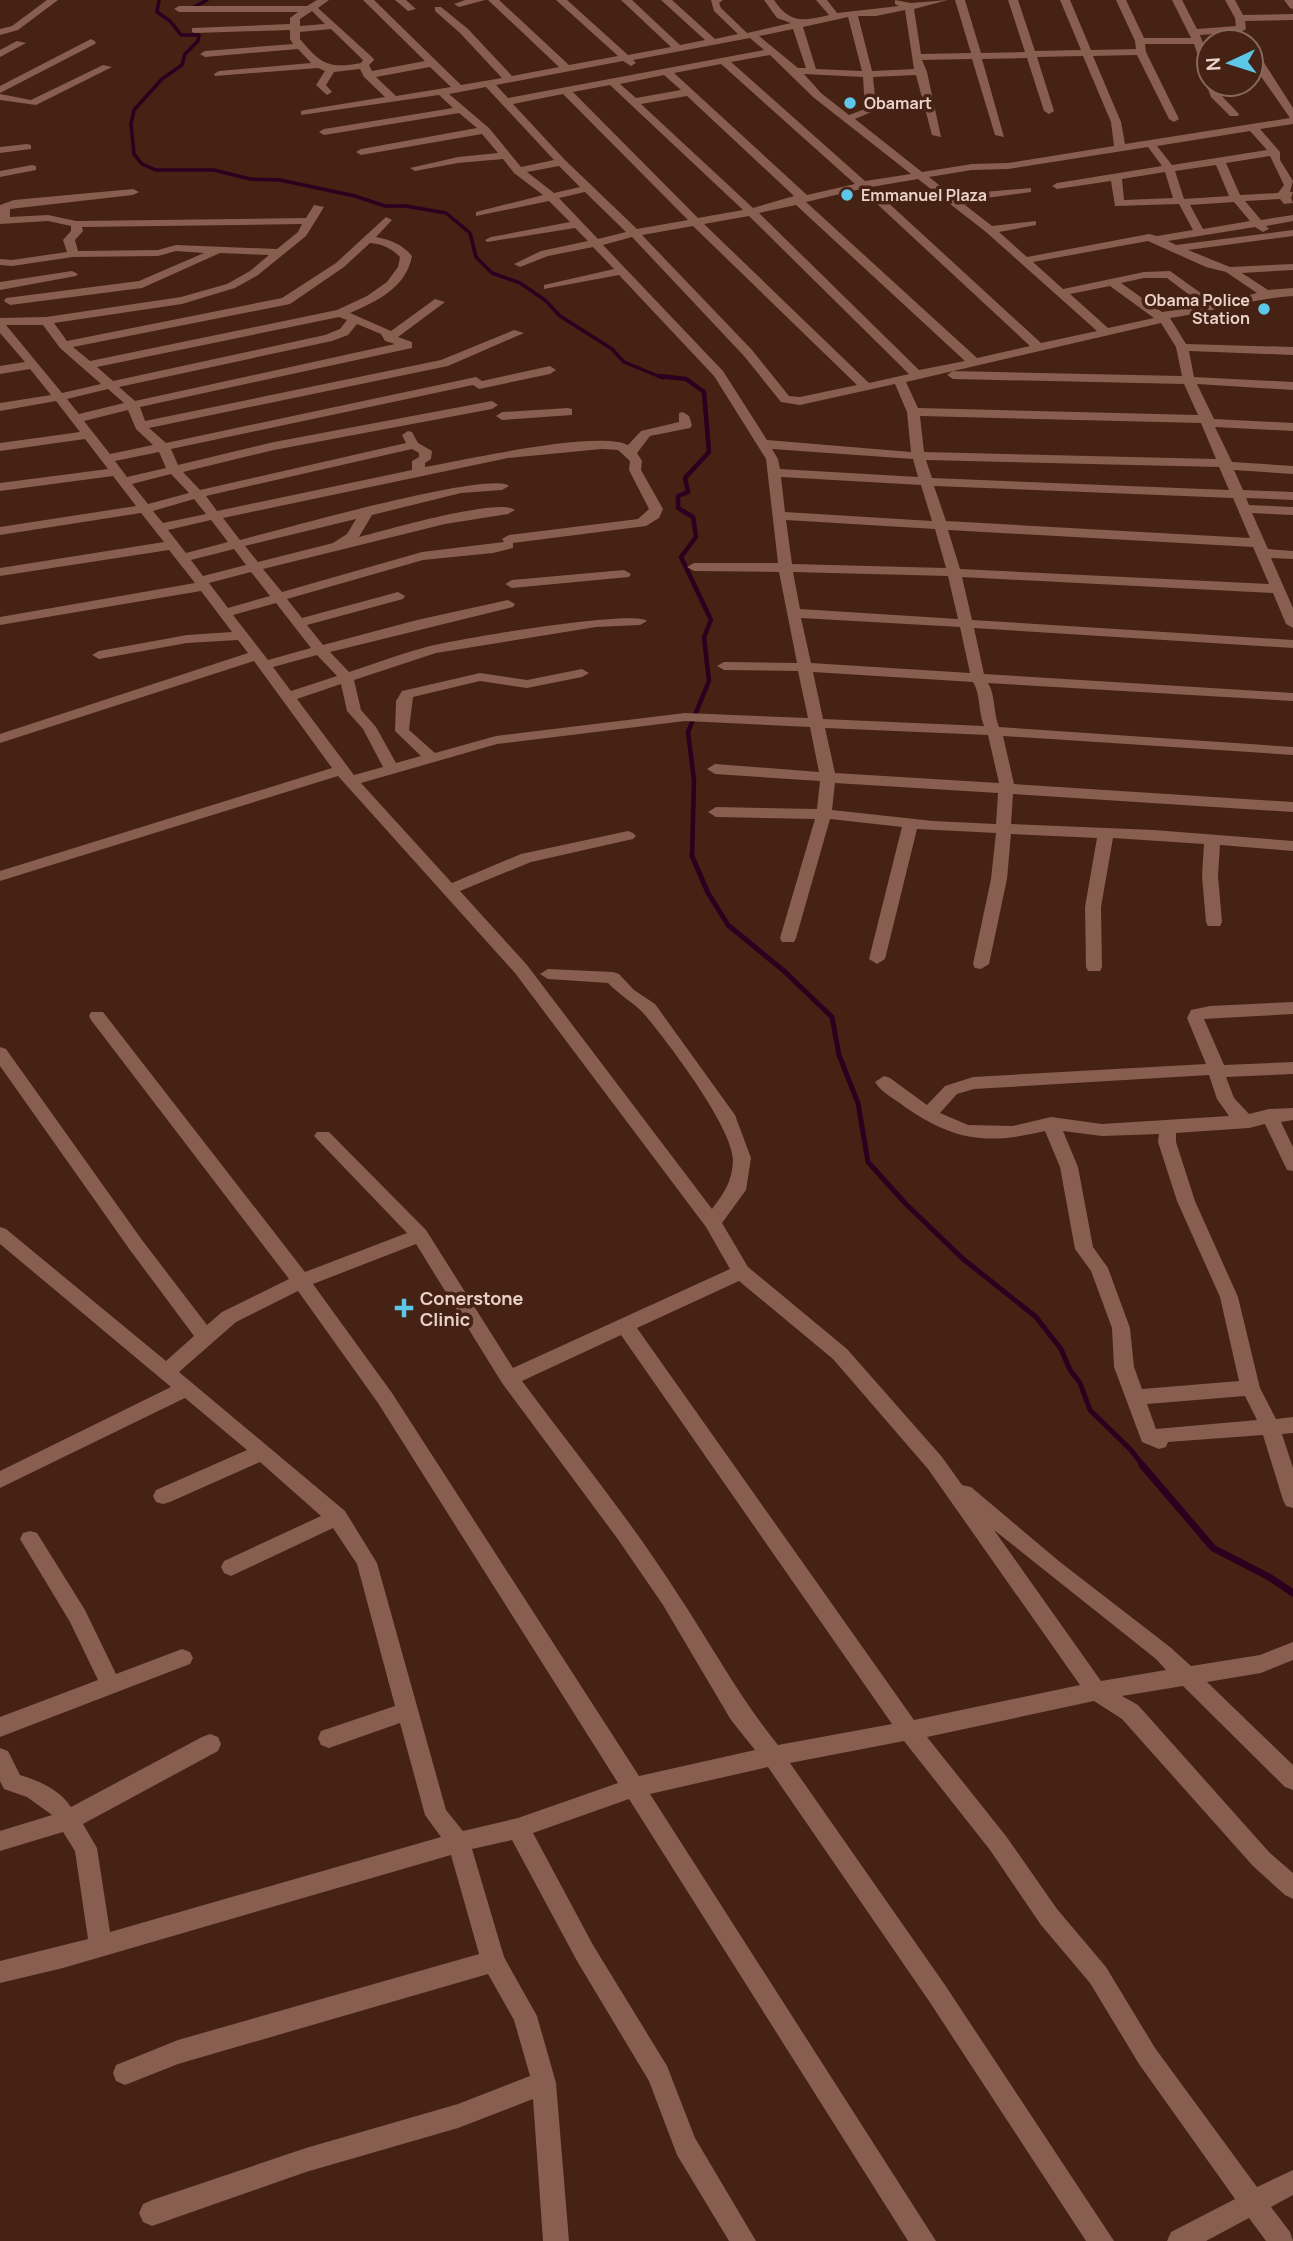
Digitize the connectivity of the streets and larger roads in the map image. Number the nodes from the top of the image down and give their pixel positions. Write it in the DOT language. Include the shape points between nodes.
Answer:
graph roads {
  1 [pos="54,0"];
  2 [pos="284,0"];
  3 [pos="324,0"];
  4 [pos="368,0"];
  5 [pos="400,0"];
  6 [pos="480,0"];
  7 [pos="494,0"];
  8 [pos="561,0"];
  9 [pos="626,0"];
  10 [pos="666,0"];
  11 [pos="718,0"];
  12 [pos="769,0"];
  13 [pos="821,0"];
  14 [pos="846,0"];
  15 [pos="892,0"];
  16 [pos="943,0"];
  17 [pos="960,0"];
  18 [pos="1013,0"];
  19 [pos="1065,0"];
  20 [pos="1121,0"];
  21 [pos="1177,0"];
  22 [pos="1230,0"];
  23 [pos="1289,0"];
  24 [pos="459,4"];
  25 [pos="908,6"];
  26 [pos="1293,6"];
  27 [pos="179,9"];
  28 [pos="308,9"];
  29 [pos="411,9"];
  30 [pos="438,9"];
  31 [pos="852,13"];
  32 [pos="876,13"];
  33 [pos="834,16"];
  34 [pos="1293,17"];
  35 [pos="799,24"];
  36 [pos="1241,24"];
  37 [pos="334,26"];
  38 [pos="294,28"];
  39 [pos="1227,28"];
  40 [pos="1242,28"];
  41 [pos="195,30"];
  42 [pos="0,32"];
  43 [pos="748,35"];
  44 [pos="1195,35"];
  45 [pos="1195,37"];
  46 [pos="713,41"];
  47 [pos="91,42"];
  48 [pos="21,43"];
  49 [pos="300,46"];
  50 [pos="1140,47"];
  51 [pos="678,48"];
  52 [pos="771,52"];
  53 [pos="0,54"];
  54 [pos="205,54"];
  55 [pos="1090,55"];
  56 [pos="975,56"];
  57 [pos="1033,56"];
  58 [pos="916,57"];
  59 [pos="624,58"];
  60 [pos="723,61"];
  61 [pos="433,63"];
  62 [pos="319,65"];
  63 [pos="107,67"];
  64 [pos="566,68"];
  65 [pos="365,70"];
  66 [pos="330,71"];
  67 [pos="795,71"];
  68 [pos="922,72"];
  69 [pos="668,73"];
  70 [pos="812,73"];
  71 [pos="219,74"];
  72 [pos="868,74"];
  73 [pos="649,76"];
  74 [pos="1265,76"];
  75 [pos="508,78"];
  76 [pos="488,82"];
  77 [pos="612,82"];
  78 [pos="458,89"];
  79 [pos="0,90"];
  80 [pos="566,91"];
  81 [pos="327,92"];
  82 [pos="441,92"];
  83 [pos="690,92"];
  84 [pos="0,97"];
  85 [pos="392,98"];
  86 [pos="1218,98"];
  87 [pos="506,102"];
  88 [pos="633,102"];
  89 [pos="460,110"];
  90 [pos="1049,111"];
  91 [pos="305,113"];
  92 [pos="1234,114"];
  93 [pos="1293,118"];
  94 [pos="846,119"];
  95 [pos="1174,119"];
  96 [pos="1251,126"];
  97 [pos="485,130"];
  98 [pos="324,132"];
  99 [pos="937,135"];
  100 [pos="1000,135"];
  101 [pos="1150,143"];
  102 [pos="27,147"];
  103 [pos="1120,148"];
  104 [pos="0,150"];
  105 [pos="361,152"];
  106 [pos="1275,152"];
  107 [pos="505,156"];
  108 [pos="1219,160"];
  109 [pos="561,162"];
  110 [pos="33,168"];
  111 [pos="415,168"];
  112 [pos="1168,169"];
  113 [pos="518,171"];
  114 [pos="0,174"];
  115 [pos="917,176"];
  116 [pos="1116,176"];
  117 [pos="863,185"];
  118 [pos="1057,186"];
  119 [pos="588,188"];
  120 [pos="1027,190"];
  121 [pos="134,192"];
  122 [pos="1288,195"];
  123 [pos="552,197"];
  124 [pos="1236,198"];
  125 [pos="799,199"];
  126 [pos="1182,201"];
  127 [pos="957,204"];
  128 [pos="1293,206"];
  129 [pos="318,207"];
  130 [pos="751,212"];
  131 [pos="480,214"];
  132 [pos="1293,218"];
  133 [pos="386,220"];
  134 [pos="2,221"];
  135 [pos="310,221"];
  136 [pos="697,221"];
  137 [pos="1032,223"];
  138 [pos="1258,223"];
  139 [pos="76,224"];
  140 [pos="579,224"];
  141 [pos="990,230"];
  142 [pos="634,233"];
  143 [pos="1199,233"];
  144 [pos="1293,233"];
  145 [pos="1270,236"];
  146 [pos="367,239"];
  147 [pos="491,240"];
  148 [pos="1154,240"];
  149 [pos="597,243"];
  150 [pos="1173,249"];
  151 [pos="219,250"];
  152 [pos="277,253"];
  153 [pos="73,254"];
  154 [pos="1023,261"];
  155 [pos="0,262"];
  156 [pos="520,264"];
  157 [pos="1210,265"];
  158 [pos="1293,267"];
  159 [pos="1230,270"];
  160 [pos="623,271"];
  161 [pos="72,274"];
  162 [pos="1170,274"];
  163 [pos="1112,282"];
  164 [pos="0,286"];
  165 [pos="548,286"];
  166 [pos="1293,292"];
  167 [pos="1060,293"];
  168 [pos="1266,294"];
  169 [pos="10,300"];
  170 [pos="439,302"];
  171 [pos="1214,308"];
  172 [pos="340,313"];
  173 [pos="1164,319"];
  174 [pos="354,320"];
  175 [pos="46,321"];
  176 [pos="22,323"];
  177 [pos="0,324"];
  178 [pos="1104,331"];
  179 [pos="518,333"];
  180 [pos="389,338"];
  181 [pos="64,345"];
  182 [pos="1037,346"];
  183 [pos="21,347"];
  184 [pos="1182,347"];
  185 [pos="0,351"];
  186 [pos="1293,351"];
  187 [pos="975,363"];
  188 [pos="32,365"];
  189 [pos="90,365"];
  190 [pos="0,370"];
  191 [pos="550,370"];
  192 [pos="916,374"];
  193 [pos="899,379"];
  194 [pos="1189,380"];
  195 [pos="113,385"];
  196 [pos="1293,386"];
  197 [pos="866,387"];
  198 [pos="59,397"];
  199 [pos="376,403"];
  200 [pos="133,405"];
  201 [pos="492,405"];
  202 [pos="0,407"];
  203 [pos="568,412"];
  204 [pos="913,412"];
  205 [pos="502,416"];
  206 [pos="684,416"];
  207 [pos="76,419"];
  208 [pos="1208,421"];
  209 [pos="396,423"];
  210 [pos="140,426"];
  211 [pos="1293,428"];
  212 [pos="88,435"];
  213 [pos="763,444"];
  214 [pos="413,445"];
  215 [pos="0,447"];
  216 [pos="164,448"];
  217 [pos="631,453"];
  218 [pos="918,456"];
  219 [pos="1016,458"];
  220 [pos="1227,465"];
  221 [pos="174,470"];
  222 [pos="1293,470"];
  223 [pos="114,471"];
  224 [pos="419,471"];
  225 [pos="774,473"];
  226 [pos="928,483"];
  227 [pos="502,486"];
  228 [pos="0,487"];
  229 [pos="1023,487"];
  230 [pos="1238,493"];
  231 [pos="197,494"];
  232 [pos="1293,496"];
  233 [pos="144,509"];
  234 [pos="1246,509"];
  235 [pos="508,510"];
  236 [pos="1293,511"];
  237 [pos="367,512"];
  238 [pos="215,516"];
  239 [pos="780,516"];
  240 [pos="940,527"];
  241 [pos="159,528"];
  242 [pos="0,531"];
  243 [pos="236,544"];
  244 [pos="172,545"];
  245 [pos="338,546"];
  246 [pos="1261,548"];
  247 [pos="1293,555"];
  248 [pos="182,558"];
  249 [pos="694,567"];
  250 [pos="785,567"];
  251 [pos="254,568"];
  252 [pos="0,572"];
  253 [pos="953,572"];
  254 [pos="624,574"];
  255 [pos="202,584"];
  256 [pos="512,584"];
  257 [pos="1278,589"];
  258 [pos="398,596"];
  259 [pos="278,597"];
  260 [pos="508,604"];
  261 [pos="225,612"];
  262 [pos="794,613"];
  263 [pos="0,621"];
  264 [pos="640,621"];
  265 [pos="966,622"];
  266 [pos="298,623"];
  267 [pos="1293,624"];
  268 [pos="242,635"];
  269 [pos="1293,645"];
  270 [pos="320,650"];
  271 [pos="99,655"];
  272 [pos="261,660"];
  273 [pos="724,666"];
  274 [pos="806,667"];
  275 [pos="582,673"];
  276 [pos="978,677"];
  277 [pos="347,679"];
  278 [pos="288,697"];
  279 [pos="1293,697"];
  280 [pos="818,722"];
  281 [pos="992,731"];
  282 [pos="0,739"];
  283 [pos="1293,751"];
  284 [pos="433,759"];
  285 [pos="715,769"];
  286 [pos="393,771"];
  287 [pos="346,776"];
  288 [pos="828,779"];
  289 [pos="1007,787"];
  290 [pos="1293,807"];
  291 [pos="716,812"];
  292 [pos="824,814"];
  293 [pos="912,823"];
  294 [pos="1004,829"];
  295 [pos="1106,833"];
  296 [pos="628,836"];
  297 [pos="1212,840"];
  298 [pos="1293,846"];
  299 [pos="0,876"];
  300 [pos="449,890"];
  301 [pos="1214,922"];
  302 [pos="788,938"];
  303 [pos="877,959"];
  304 [pos="981,964"];
  305 [pos="1094,967"];
  306 [pos="548,974"];
  307 [pos="1293,1009"];
  308 [pos="97,1016"];
  309 [pos="0,1054"];
  310 [pos="1293,1068"];
  311 [pos="1215,1070"];
  312 [pos="884,1082"];
  313 [pos="929,1114"];
  314 [pos="1293,1114"];
  315 [pos="1269,1115"];
  316 [pos="1249,1122"];
  317 [pos="1051,1123"];
  318 [pos="1168,1125"];
  319 [pos="323,1136"];
  320 [pos="1293,1165"];
  321 [pos="712,1222"];
  322 [pos="0,1234"];
  323 [pos="420,1235"];
  324 [pos="741,1272"];
  325 [pos="301,1281"];
  326 [pos="624,1324"];
  327 [pos="205,1336"];
  328 [pos="167,1371"];
  329 [pos="509,1378"];
  330 [pos="188,1388"];
  331 [pos="1250,1388"];
  332 [pos="1135,1396"];
  333 [pos="1293,1425"];
  334 [pos="1270,1426"];
  335 [pos="263,1452"];
  336 [pos="945,1477"];
  337 [pos="0,1480"];
  338 [pos="163,1496"];
  339 [pos="1293,1500"];
  340 [pos="338,1517"];
  341 [pos="30,1539"];
  342 [pos="231,1567"];
  343 [pos="1293,1651"];
  344 [pos="182,1658"];
  345 [pos="1186,1674"];
  346 [pos="111,1685"];
  347 [pos="1096,1691"];
  348 [pos="408,1711"];
  349 [pos="0,1727"];
  350 [pos="910,1732"];
  351 [pos="329,1738"];
  352 [pos="210,1744"];
  353 [pos="773,1756"];
  354 [pos="0,1758"];
  355 [pos="1293,1780"];
  356 [pos="635,1787"];
  357 [pos="67,1821"];
  358 [pos="518,1828"];
  359 [pos="0,1841"];
  360 [pos="459,1842"];
  361 [pos="1293,1888"];
  362 [pos="101,1946"];
  363 [pos="493,1961"];
  364 [pos="0,1972"];
  365 [pos="125,2073"];
  366 [pos="544,2083"];
  367 [pos="1293,2182"];
  368 [pos="1253,2202"];
  369 [pos="152,2213"];
  370 [pos="552,2240"];
  371 [pos="743,2241"];
  372 [pos="923,2241"];
  373 [pos="1101,2241"];
  374 [pos="1181,2241"];
  375 [pos="1281,2241"];
  1 -- 42 [label="street" via="15,29"];
  2 -- 28 [label="street"];
  3 -- 28 [label="street"];
  4 -- 61 [label="street"];
  5 -- 29 [label="street"];
  6 -- 24 [label="street"];
  7 -- 64 [label="street"];
  8 -- 59 [label="street"];
  9 -- 51 [label="street"];
  10 -- 46 [label="street"];
  11 -- 43 [label="street" via="714,2 717,9"];
  12 -- 35 [label="street" via="780,16"];
  13 -- 33 [label="street"];
  14 -- 32 [label="street"];
  15 -- 25 [label="street"];
  16 -- 25 [label="street"];
  17 -- 56 [label="street"];
  18 -- 57 [label="street"];
  19 -- 55 [label="street"];
  20 -- 50 [label="street"];
  21 -- 44 [label="street"];
  22 -- 36 [label="street"];
  23 -- 26 [label="street"];
  25 -- 32 [label="street"];
  25 -- 58 [label="street"];
  27 -- 28 [label="street"];
  28 -- 37 [label="street"];
  28 -- 38 [label="street" via="295,18"];
  30 -- 75 [label="street"];
  31 -- 32 [label="street"];
  31 -- 33 [label="street"];
  31 -- 72 [label="street"];
  33 -- 35 [label="street"];
  34 -- 36 [label="street"];
  35 -- 43 [label="street"];
  35 -- 70 [label="street"];
  36 -- 39 [label="street"];
  36 -- 40 [label="street"];
  37 -- 38 [label="street"];
  37 -- 65 [label="street" via="369,60"];
  38 -- 41 [label="street"];
  38 -- 49 [label="street"];
  43 -- 46 [label="street"];
  43 -- 52 [label="street"];
  45 -- 50 [label="street"];
  46 -- 51 [label="street"];
  47 -- 79 [label="street"];
  48 -- 53 [label="street"];
  49 -- 54 [label="street"];
  49 -- 62 [label="street"];
  50 -- 55 [label="street"];
  50 -- 95 [label="street"];
  51 -- 59 [label="street"];
  52 -- 60 [label="street"];
  52 -- 67 [label="street"];
  55 -- 57 [label="street"];
  55 -- 103 [label="street" via="1116,122"];
  56 -- 57 [label="street"];
  56 -- 58 [label="street"];
  56 -- 100 [label="street"];
  57 -- 90 [label="street"];
  58 -- 68 [label="street"];
  59 -- 64 [label="street"];
  59 -- 73 [label="street"];
  60 -- 69 [label="street"];
  60 -- 117 [label="street"];
  61 -- 65 [label="street"];
  61 -- 78 [label="street"];
  62 -- 66 [label="street"];
  62 -- 71 [label="street"];
  63 -- 84 [label="street" via="32,103"];
  64 -- 75 [label="street"];
  65 -- 66 [label="street"];
  65 -- 85 [label="street"];
  66 -- 81 [label="street" via="321,85"];
  67 -- 70 [label="street"];
  67 -- 94 [label="street"];
  68 -- 72 [label="street"];
  68 -- 99 [label="street"];
  69 -- 73 [label="street"];
  69 -- 83 [label="street"];
  70 -- 72 [label="street"];
  72 -- 94 [label="street" via="871,108"];
  73 -- 77 [label="street"];
  74 -- 93 [label="street"];
  75 -- 76 [label="street"];
  76 -- 78 [label="street"];
  76 -- 87 [label="street"];
  77 -- 80 [label="street"];
  77 -- 88 [label="street"];
  78 -- 82 [label="street"];
  80 -- 87 [label="street"];
  80 -- 136 [label="street"];
  82 -- 85 [label="street"];
  82 -- 89 [label="street"];
  83 -- 88 [label="street"];
  83 -- 125 [label="street"];
  85 -- 91 [label="street"];
  86 -- 92 [label="street"];
  87 -- 109 [label="street"];
  88 -- 130 [label="street"];
  89 -- 97 [label="street"];
  89 -- 98 [label="street"];
  93 -- 96 [label="street"];
  94 -- 115 [label="street"];
  96 -- 101 [label="street"];
  96 -- 106 [label="street"];
  97 -- 105 [label="street"];
  97 -- 107 [label="street"];
  101 -- 103 [label="street"];
  101 -- 112 [label="street"];
  102 -- 104 [label="street"];
  103 -- 115 [label="street"];
  106 -- 108 [label="street"];
  106 -- 122 [label="street" via="1290,185"];
  107 -- 111 [label="street"];
  107 -- 113 [label="street"];
  108 -- 112 [label="street"];
  108 -- 124 [label="street"];
  109 -- 113 [label="street"];
  109 -- 119 [label="street"];
  110 -- 114 [label="street"];
  112 -- 116 [label="street"];
  112 -- 126 [label="street"];
  113 -- 123 [label="street"];
  115 -- 117 [label="street"];
  115 -- 127 [label="street"];
  116 -- 118 [label="street"];
  116 -- 126 [label="street" via="1119,204"];
  117 -- 125 [label="street"];
  117 -- 182 [label="street"];
  119 -- 123 [label="street"];
  119 -- 142 [label="street"];
  120 -- 127 [label="street" via="984,195"];
  121 -- 134 [label="street" via="14,203 4,207"];
  122 -- 124 [label="street"];
  122 -- 128 [label="street"];
  123 -- 131 [label="street"];
  123 -- 140 [label="street"];
  124 -- 126 [label="street"];
  124 -- 138 [label="street"];
  125 -- 130 [label="street"];
  125 -- 187 [label="street"];
  126 -- 143 [label="street"];
  127 -- 141 [label="street"];
  129 -- 135 [label="street"];
  130 -- 136 [label="street"];
  130 -- 192 [label="street"];
  132 -- 138 [label="street"];
  133 -- 146 [label="street"];
  134 -- 139 [label="street" via="48,218"];
  135 -- 139 [label="street"];
  135 -- 152 [label="street" via="302,234"];
  136 -- 142 [label="street"];
  136 -- 197 [label="street"];
  137 -- 141 [label="street"];
  138 -- 143 [label="street"];
  138 -- 145 [label="street"];
  139 -- 153 [label="street" via="77,231 69,240"];
  140 -- 147 [label="street"];
  140 -- 149 [label="street"];
  141 -- 154 [label="street"];
  142 -- 149 [label="street"];
  142 -- 197 [label="street" via="748,353 780,396 800,401"];
  143 -- 148 [label="street"];
  144 -- 145 [label="street"];
  145 -- 150 [label="street"];
  146 -- 172 [label="street" via="393,244 406,256 405,264 384,292"];
  146 -- 181 [label="street" via="340,265 286,301"];
  148 -- 150 [label="street"];
  148 -- 154 [label="street" via="1141,237"];
  149 -- 156 [label="street" via="545,253"];
  149 -- 160 [label="street"];
  150 -- 157 [label="street"];
  151 -- 152 [label="street"];
  151 -- 153 [label="street"];
  151 -- 169 [label="street" via="142,284"];
  152 -- 175 [label="street" via="254,273 211,293"];
  153 -- 155 [label="street"];
  154 -- 167 [label="street"];
  157 -- 159 [label="street"];
  157 -- 162 [label="street"];
  158 -- 159 [label="street"];
  159 -- 168 [label="street"];
  160 -- 165 [label="street"];
  160 -- 213 [label="street" via="719,374"];
  161 -- 164 [label="street"];
  162 -- 163 [label="street"];
  162 -- 171 [label="street"];
  163 -- 167 [label="street"];
  163 -- 173 [label="street"];
  164 -- 169 [label="street"];
  166 -- 168 [label="street"];
  167 -- 178 [label="street"];
  168 -- 171 [label="street"];
  169 -- 176 [label="street"];
  170 -- 180 [label="street"];
  171 -- 173 [label="street" via="1164,315"];
  172 -- 174 [label="street"];
  172 -- 189 [label="street"];
  173 -- 178 [label="street"];
  173 -- 184 [label="street"];
  174 -- 180 [label="street" via="386,332"];
  174 -- 195 [label="street" via="335,336"];
  175 -- 176 [label="street"];
  175 -- 181 [label="street"];
  176 -- 177 [label="street"];
  177 -- 183 [label="street"];
  178 -- 182 [label="street"];
  179 -- 210 [label="street" via="444,363"];
  180 -- 200 [label="street" via="408,345"];
  181 -- 189 [label="street"];
  182 -- 187 [label="street"];
  183 -- 185 [label="street"];
  183 -- 188 [label="street"];
  184 -- 186 [label="street"];
  184 -- 194 [label="street"];
  187 -- 192 [label="street"];
  188 -- 190 [label="street"];
  188 -- 198 [label="street"];
  189 -- 195 [label="street"];
  191 -- 199 [label="street"];
  192 -- 193 [label="street"];
  192 -- 194 [label="street"];
  193 -- 197 [label="street"];
  193 -- 204 [label="street"];
  194 -- 196 [label="street"];
  194 -- 208 [label="street"];
  195 -- 198 [label="street"];
  195 -- 200 [label="street"];
  198 -- 202 [label="street"];
  198 -- 207 [label="street"];
  199 -- 209 [label="street"];
  199 -- 216 [label="street"];
  200 -- 207 [label="street"];
  200 -- 210 [label="street"];
  201 -- 209 [label="street"];
  203 -- 205 [label="street"];
  204 -- 208 [label="street"];
  204 -- 218 [label="street"];
  206 -- 217 [label="street" via="686,425 643,433"];
  207 -- 212 [label="street"];
  208 -- 211 [label="street"];
  208 -- 220 [label="street"];
  209 -- 214 [label="street"];
  209 -- 221 [label="street"];
  210 -- 216 [label="street"];
  212 -- 215 [label="street"];
  212 -- 223 [label="street"];
  213 -- 218 [label="street"];
  213 -- 225 [label="street"];
  214 -- 224 [label="street" via="426,451 425,458 418,461"];
  214 -- 231 [label="street"];
  216 -- 221 [label="street"];
  216 -- 223 [label="street"];
  217 -- 224 [label="street" via="621,446 602,445 504,455"];
  217 -- 259 [label="street" via="656,509 641,523 422,556"];
  218 -- 219 [label="street"];
  218 -- 226 [label="street"];
  219 -- 220 [label="street"];
  219 -- 229 [label="street"];
  220 -- 222 [label="street"];
  220 -- 230 [label="street"];
  221 -- 223 [label="street"];
  221 -- 231 [label="street"];
  223 -- 228 [label="street"];
  223 -- 233 [label="street"];
  224 -- 238 [label="street"];
  225 -- 226 [label="street"];
  225 -- 239 [label="street"];
  226 -- 229 [label="street"];
  226 -- 240 [label="street"];
  227 -- 237 [label="street" via="461,489"];
  229 -- 230 [label="street"];
  230 -- 232 [label="street"];
  230 -- 234 [label="street"];
  231 -- 233 [label="street"];
  231 -- 238 [label="street"];
  233 -- 241 [label="street"];
  233 -- 242 [label="street"];
  234 -- 236 [label="street"];
  234 -- 246 [label="street"];
  235 -- 245 [label="street" via="468,513"];
  237 -- 243 [label="street"];
  237 -- 245 [label="street" via="352,537"];
  238 -- 241 [label="street"];
  238 -- 243 [label="street"];
  239 -- 240 [label="street"];
  239 -- 250 [label="street"];
  240 -- 246 [label="street"];
  240 -- 253 [label="street"];
  241 -- 244 [label="street"];
  243 -- 248 [label="street"];
  243 -- 251 [label="street"];
  244 -- 248 [label="street"];
  244 -- 252 [label="street"];
  245 -- 251 [label="street"];
  246 -- 247 [label="street"];
  246 -- 257 [label="street"];
  248 -- 255 [label="street"];
  249 -- 250 [label="street"];
  250 -- 253 [label="street"];
  250 -- 262 [label="street"];
  251 -- 255 [label="street"];
  251 -- 259 [label="street"];
  253 -- 257 [label="street"];
  253 -- 265 [label="street"];
  254 -- 256 [label="street"];
  255 -- 261 [label="street"];
  255 -- 263 [label="street"];
  257 -- 267 [label="street"];
  258 -- 266 [label="street"];
  259 -- 261 [label="street"];
  259 -- 266 [label="street"];
  260 -- 270 [label="street"];
  261 -- 268 [label="street"];
  262 -- 265 [label="street"];
  262 -- 274 [label="street"];
  264 -- 277 [label="street" via="573,626 434,649"];
  265 -- 269 [label="street"];
  265 -- 276 [label="street"];
  266 -- 270 [label="street"];
  268 -- 271 [label="street"];
  268 -- 272 [label="street"];
  270 -- 272 [label="street"];
  270 -- 277 [label="street"];
  272 -- 278 [label="street"];
  272 -- 282 [label="street"];
  273 -- 274 [label="street"];
  274 -- 276 [label="street"];
  274 -- 280 [label="street"];
  275 -- 284 [label="street" via="527,684 480,677 407,694 402,731"];
  276 -- 279 [label="street"];
  276 -- 281 [label="street" via="985,689"];
  277 -- 278 [label="street"];
  277 -- 286 [label="street" via="354,711 369,727"];
  278 -- 287 [label="street"];
  280 -- 281 [label="street"];
  280 -- 284 [label="street" via="693,718 496,740"];
  280 -- 288 [label="street"];
  281 -- 283 [label="street"];
  281 -- 289 [label="street"];
  284 -- 286 [label="street"];
  285 -- 288 [label="street"];
  286 -- 287 [label="street"];
  287 -- 299 [label="street"];
  287 -- 300 [label="street"];
  288 -- 289 [label="street"];
  288 -- 292 [label="street"];
  289 -- 290 [label="street"];
  289 -- 294 [label="street"];
  291 -- 292 [label="street"];
  292 -- 293 [label="street"];
  292 -- 302 [label="street"];
  293 -- 294 [label="street"];
  293 -- 303 [label="street"];
  294 -- 295 [label="street"];
  294 -- 304 [label="street"];
  295 -- 297 [label="street"];
  295 -- 305 [label="street" via="1093,907"];
  296 -- 300 [label="street" via="527,858"];
  297 -- 298 [label="street"];
  297 -- 301 [label="street"];
  300 -- 321 [label="street" via="521,969"];
  306 -- 321 [label="street" via="613,978 649,1008 726,1115 742,1158 737,1190"];
  307 -- 311 [label="street" via="1197,1014"];
  308 -- 325 [label="street"];
  309 -- 327 [label="street"];
  310 -- 311 [label="street"];
  311 -- 313 [label="street" via="973,1083 951,1090"];
  311 -- 316 [label="street" via="1234,1111"];
  312 -- 313 [label="street"];
  313 -- 317 [label="street" via="946,1125 976,1131 1013,1132"];
  314 -- 315 [label="street"];
  315 -- 316 [label="street"];
  315 -- 320 [label="street"];
  316 -- 318 [label="street"];
  317 -- 318 [label="street" via="1102,1130"];
  317 -- 332 [label="street" via="1069,1167 1084,1249 1099,1268 1121,1328 1124,1367"];
  318 -- 331 [label="street" via="1167,1142 1186,1201 1228,1297"];
  319 -- 323 [label="street"];
  321 -- 324 [label="street"];
  322 -- 328 [label="street"];
  323 -- 325 [label="street"];
  323 -- 329 [label="street"];
  324 -- 326 [label="street"];
  324 -- 336 [label="street" via="858,1373"];
  325 -- 327 [label="street" via="229,1317"];
  325 -- 356 [label="street" via="385,1398"];
  326 -- 329 [label="street"];
  326 -- 350 [label="street"];
  327 -- 328 [label="street"];
  328 -- 330 [label="street"];
  329 -- 353 [label="street" via="624,1532 720,1684"];
  330 -- 335 [label="street"];
  330 -- 337 [label="street"];
  331 -- 332 [label="street"];
  331 -- 334 [label="street"];
  332 -- 334 [label="street" via="1149,1436 1156,1441 1162,1435"];
  333 -- 334 [label="street"];
  334 -- 339 [label="street"];
  335 -- 338 [label="street"];
  335 -- 340 [label="street"];
  336 -- 345 [label="street"];
  336 -- 347 [label="street"];
  340 -- 342 [label="street"];
  340 -- 348 [label="street" via="355,1537 367,1563"];
  341 -- 346 [label="street" via="78,1616"];
  343 -- 345 [label="street" via="1261,1664"];
  344 -- 346 [label="street"];
  345 -- 347 [label="street"];
  345 -- 355 [label="street"];
  346 -- 349 [label="street"];
  347 -- 350 [label="street"];
  347 -- 361 [label="street" via="1130,1712 1261,1859"];
  348 -- 351 [label="street"];
  348 -- 360 [label="street" via="436,1815"];
  350 -- 353 [label="street"];
  350 -- 368 [label="street" via="1098,1975 1147,2056"];
  352 -- 357 [label="street"];
  353 -- 356 [label="street"];
  353 -- 373 [label="street"];
  354 -- 357 [label="street" via="12,1782 34,1789 58,1806"];
  356 -- 358 [label="street"];
  356 -- 372 [label="street"];
  357 -- 359 [label="street"];
  357 -- 362 [label="street" via="86,1848"];
  358 -- 360 [label="street"];
  358 -- 371 [label="street" via="585,1953 658,2074 686,2146"];
  360 -- 362 [label="street"];
  360 -- 363 [label="street"];
  362 -- 364 [label="street"];
  363 -- 365 [label="street" via="178,2052"];
  363 -- 366 [label="street" via="525,2017"];
  366 -- 369 [label="street" via="458,2116 306,2160"];
  366 -- 370 [label="street"];
  367 -- 368 [label="street"];
  368 -- 374 [label="street"];
  368 -- 375 [label="street"];
}
